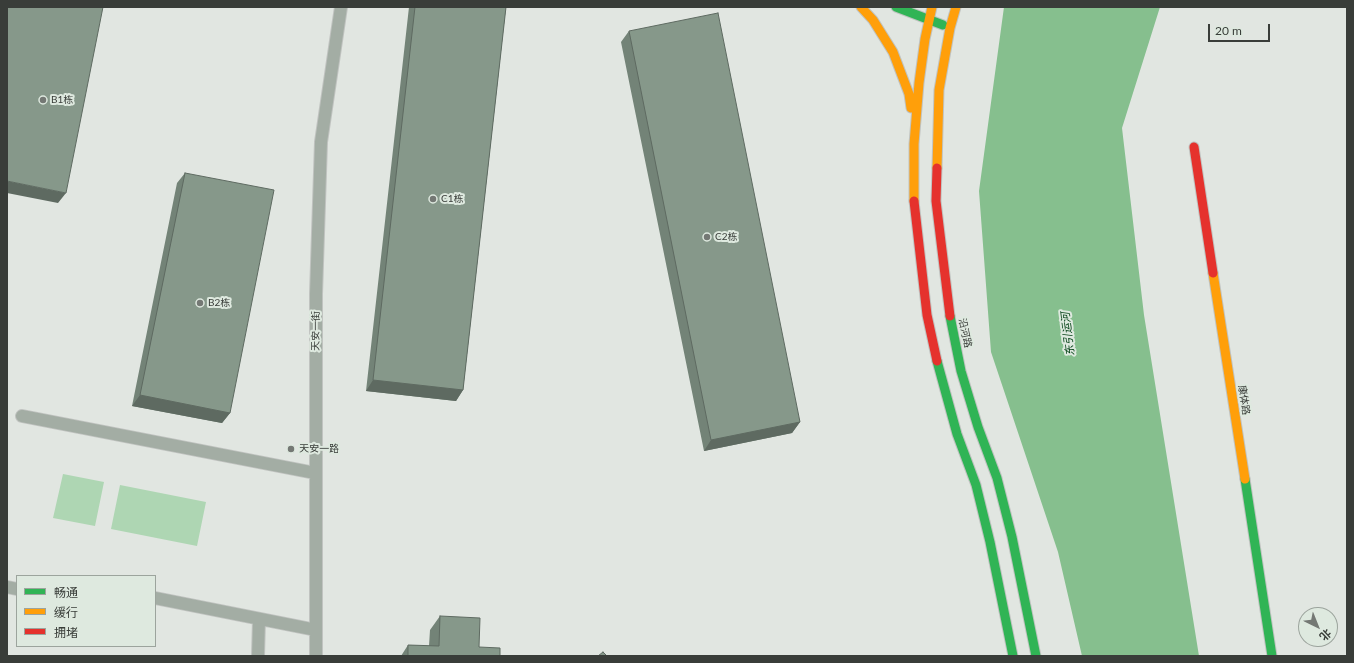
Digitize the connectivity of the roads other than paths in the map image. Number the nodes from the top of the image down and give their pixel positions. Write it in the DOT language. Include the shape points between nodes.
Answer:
graph roads {
  1 [pos="341,7"];
  2 [pos="861,7"];
  3 [pos="896,7"];
  4 [pos="932,7"];
  5 [pos="956,7"];
  6 [pos="929,20"];
  7 [pos="950,28"];
  8 [pos="914,144"];
  9 [pos="1194,147"];
  10 [pos="22,416"];
  11 [pos="315,473"];
  12 [pos="156,598"];
  13 [pos="259,619"];
  14 [pos="316,630"];
  15 [pos="258,656"];
  16 [pos="316,656"];
  17 [pos="1013,656"];
  18 [pos="1036,656"];
  19 [pos="1272,656"];
  1 -- 11 [label="lane, 天安一街" via="321,142 316,294"];
  2 -- 8 [label="main road" via="873,20 893,52 909,94"];
  3 -- 6 [label="main road"];
  4 -- 6 [label="main road"];
  5 -- 7 [label="main road, 沿河路"];
  6 -- 7 [label="main road"];
  6 -- 8 [label="main road" via="918,83"];
  7 -- 18 [label="main road, 沿河路" via="939,90 936,153 936,201 948,304 961,372 999,486 1012,537"];
  8 -- 17 [label="main road" via="914,202 927,315 940,377 978,492"];
  9 -- 19 [label="main road, 康体路"];
  10 -- 11 [label="lane"];
  11 -- 14 [label="lane, 天安一街"];
  12 -- 13 [label="lane"];
  13 -- 14 [label="lane"];
  13 -- 15 [label="lane"];
  14 -- 16 [label="lane, 天安一街"];
}
